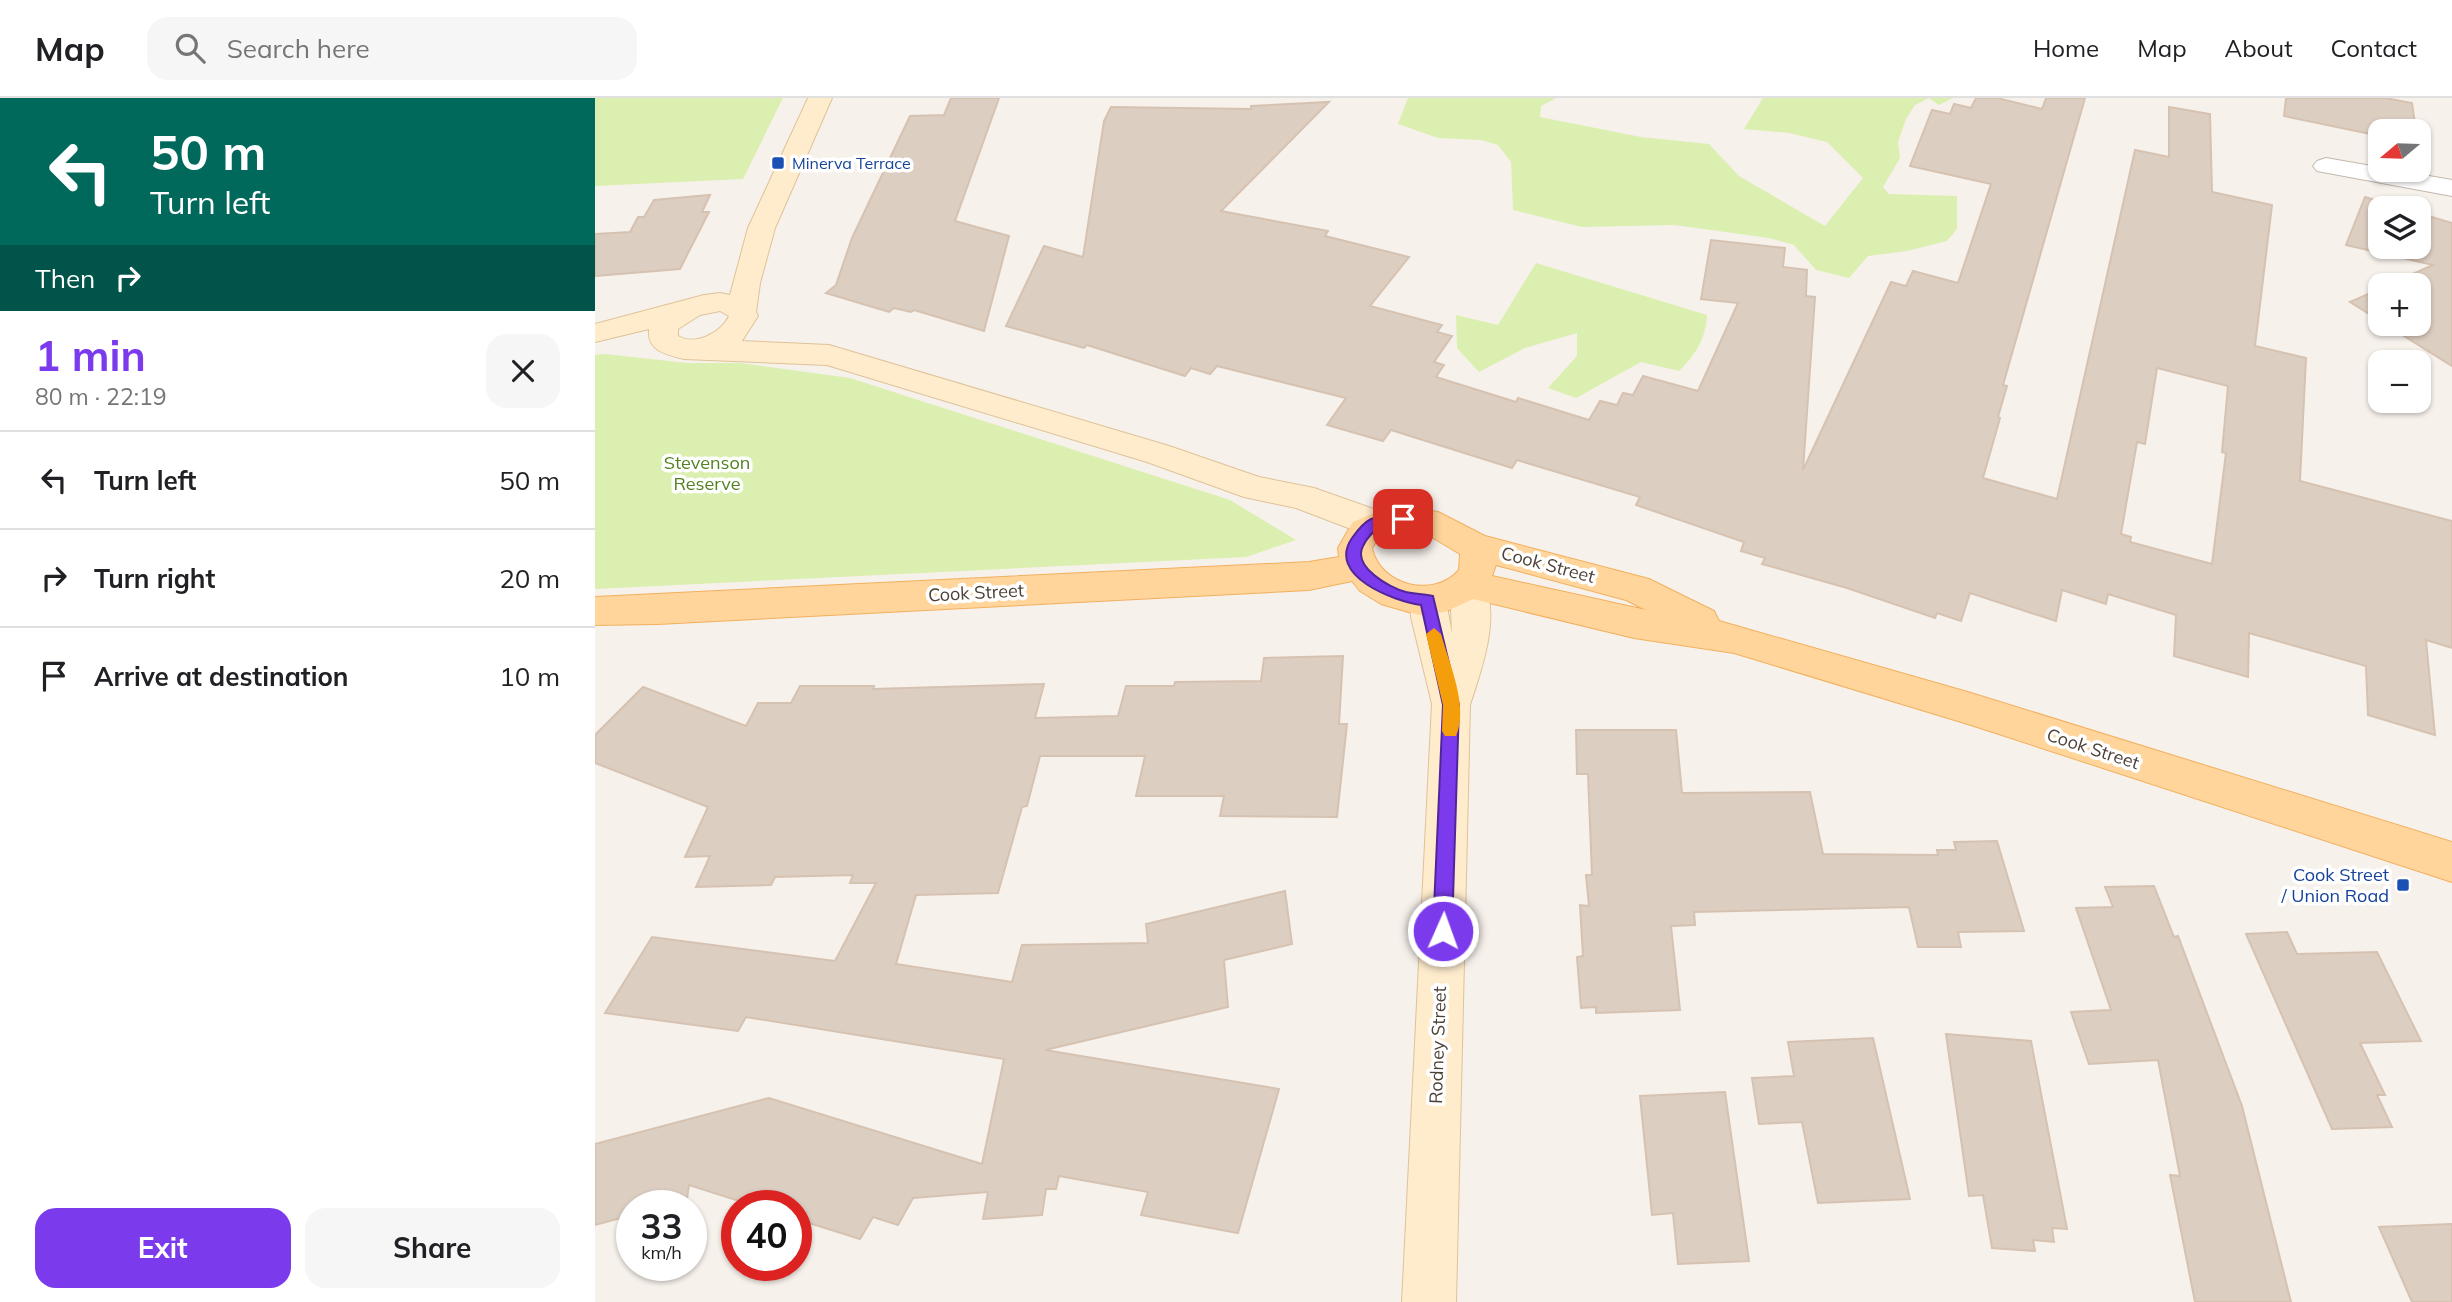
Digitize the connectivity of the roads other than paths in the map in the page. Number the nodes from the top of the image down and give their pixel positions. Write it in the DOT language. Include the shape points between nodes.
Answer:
graph roads {
  1 [pos="820,98"];
  2 [pos="2326,166"];
  3 [pos="2452,188"];
  4 [pos="760,230"];
  5 [pos="688,309"];
  6 [pos="742,316"];
  7 [pos="595,333"];
  8 [pos="595,343"];
  9 [pos="679,347"];
  10 [pos="829,355"];
  11 [pos="1363,546"];
  12 [pos="1475,546"];
  13 [pos="1468,584"];
  14 [pos="1428,601"];
  15 [pos="595,611"];
  16 [pos="1734,638"];
  17 [pos="1451,705"];
  18 [pos="2452,862"];
  19 [pos="1429,1302"];
  1 -- 4 [label="main road"];
  2 -- 3 [label="street"];
  4 -- 5 [label="main road"];
  4 -- 6 [label="main road"];
  5 -- 6 [label="main road" via="730,303"];
  5 -- 7 [label="main road"];
  5 -- 9 [label="main road" via="670,320 661,334"];
  6 -- 9 [label="main road" via="737,330 716,343"];
  6 -- 10 [label="main road" via="801,336"];
  8 -- 9 [label="main road"];
  9 -- 10 [label="main road"];
  10 -- 11 [label="main road" via="1158,454 1255,488 1299,517"];
  11 -- 12 [label="main road" via="1393,518 1447,528"];
  11 -- 14 [label="main road" via="1371,580 1391,593"];
  11 -- 15 [label="main road, Cook Street" via="1309,576"];
  12 -- 13 [label="main road" via="1479,565"];
  12 -- 16 [label="main road, Cook Street" via="1636,589"];
  13 -- 14 [label="main road" via="1450,596"];
  13 -- 16 [label="main road, Cook Street" via="1634,623"];
  13 -- 17 [label="main road, Rodney Street" via="1473,632"];
  14 -- 17 [label="main road, Rodney Street"];
  16 -- 18 [label="main road, Cook Street"];
  17 -- 19 [label="main road, Rodney Street"];
}
